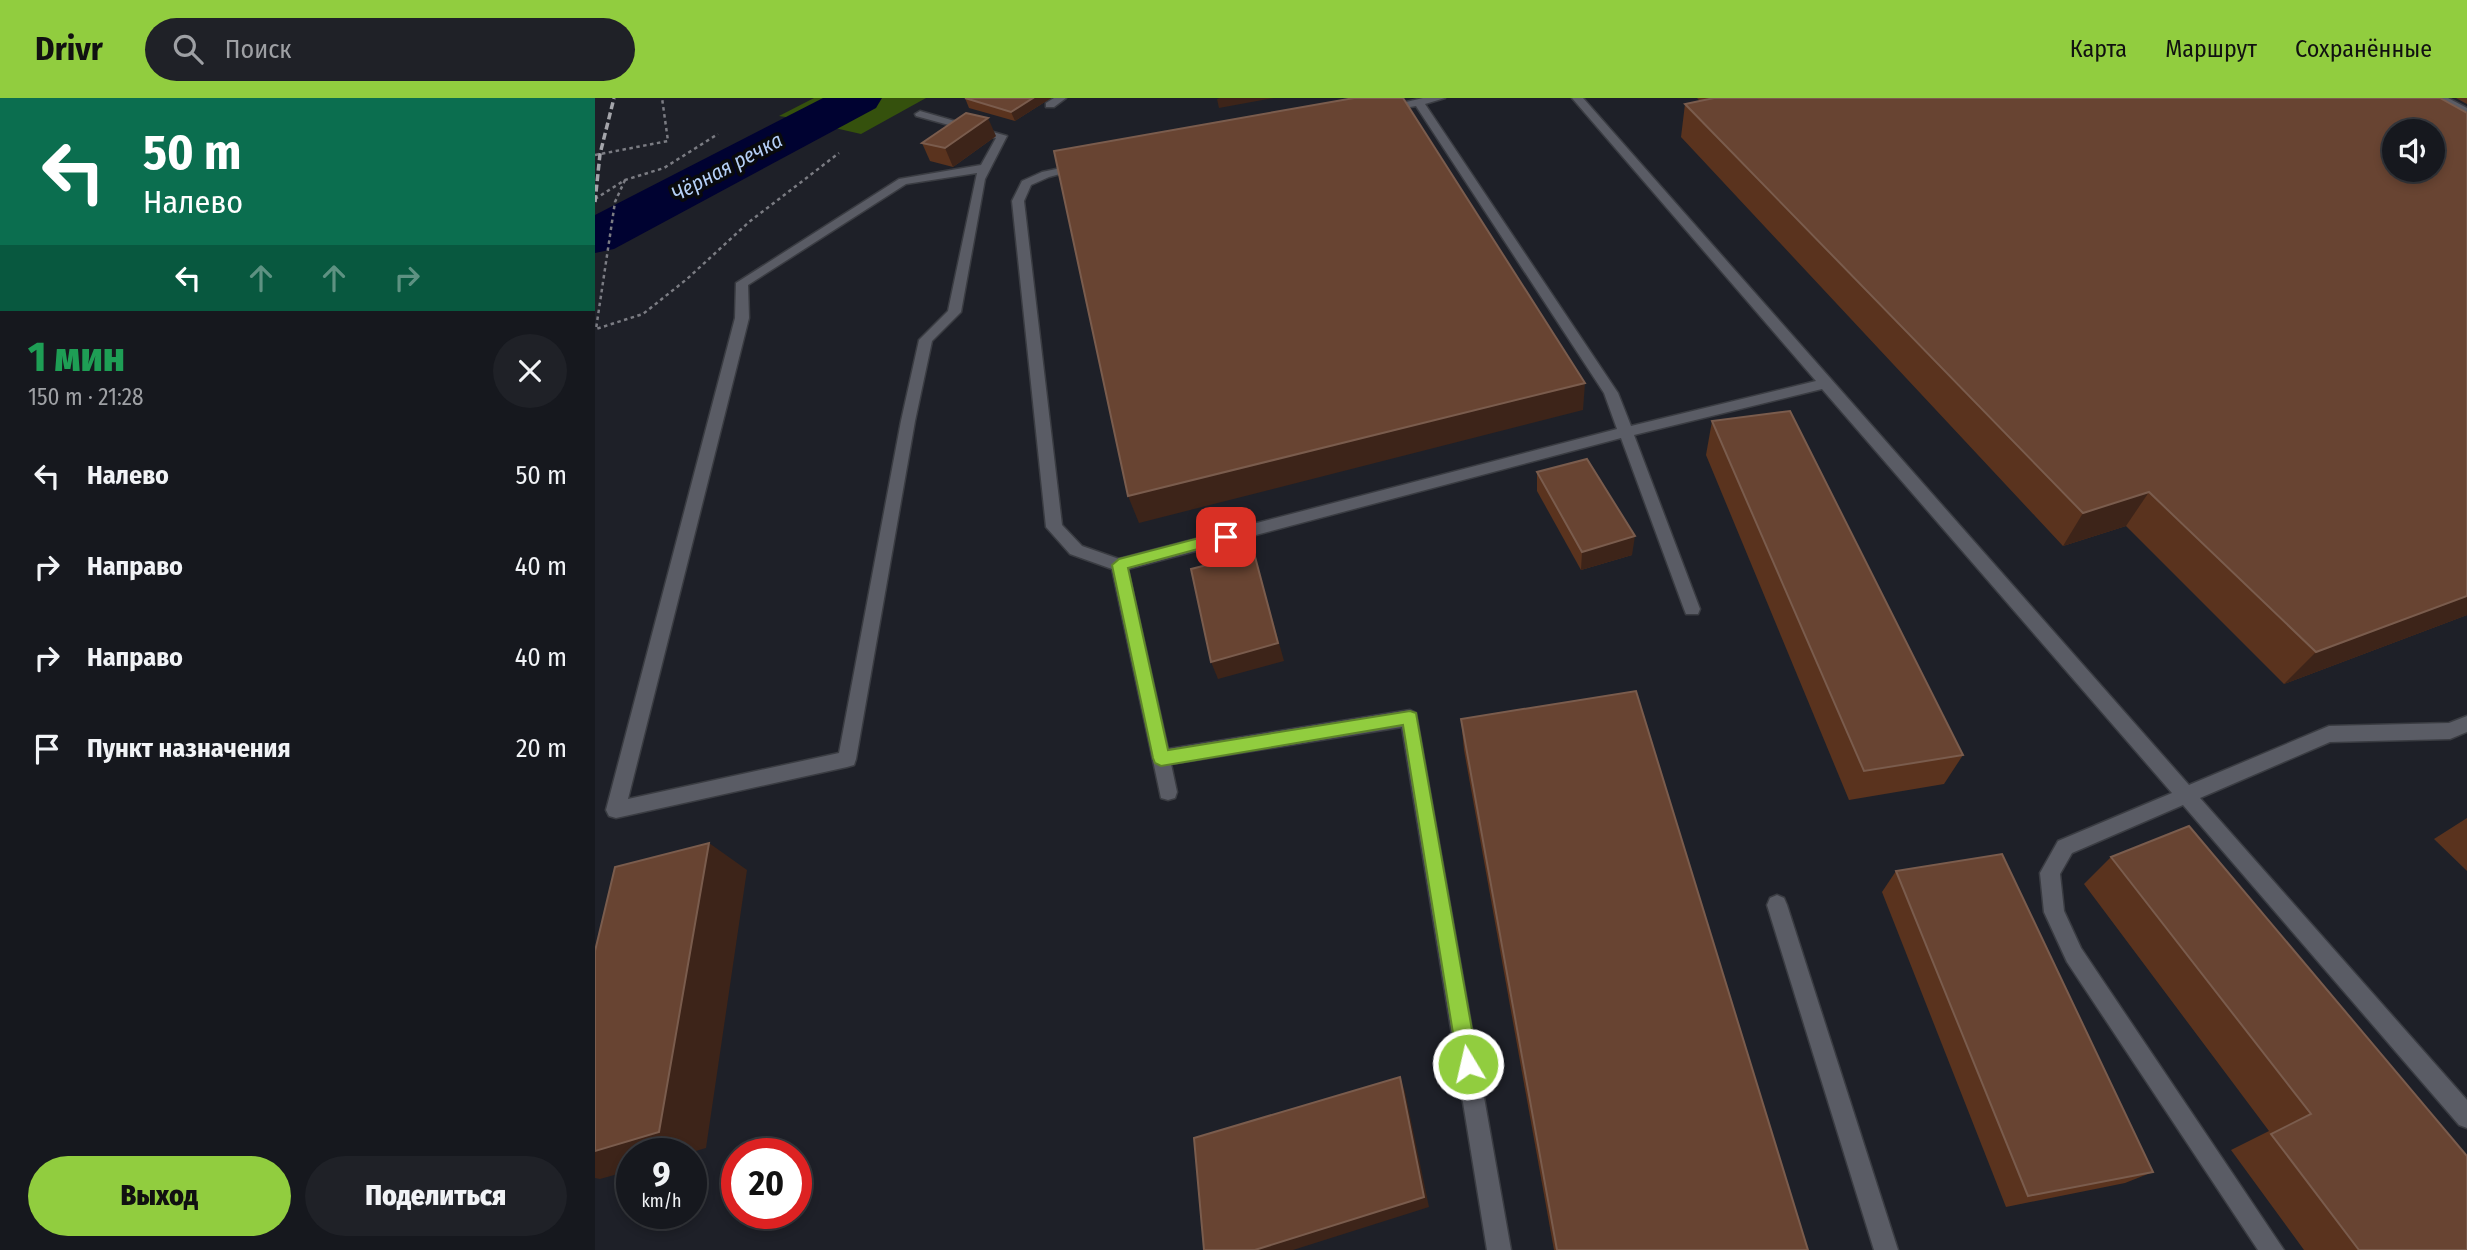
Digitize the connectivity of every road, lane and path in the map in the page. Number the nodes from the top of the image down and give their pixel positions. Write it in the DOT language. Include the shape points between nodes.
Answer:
graph roads {
  1 [pos="662,98"];
  2 [pos="1061,98"];
  3 [pos="1440,98"];
  4 [pos="1577,98"];
  5 [pos="2440,98"];
  6 [pos="1419,102"];
  7 [pos="1050,105"];
  8 [pos="1365,112"];
  9 [pos="2467,112"];
  10 [pos="920,114"];
  11 [pos="718,134"];
  12 [pos="839,153"];
  13 [pos="595,155"];
  14 [pos="1098,163"];
  15 [pos="985,168"];
  16 [pos="625,180"];
  17 [pos="595,199"];
  18 [pos="1827,383"];
  19 [pos="1625,432"];
  20 [pos="1119,565"];
  21 [pos="1692,609"];
  22 [pos="2467,724"];
  23 [pos="1161,758"];
  24 [pos="1168,792"];
  25 [pos="2187,796"];
  26 [pos="1777,905"];
  27 [pos="2467,1117"];
  28 [pos="1499,1250"];
  29 [pos="1886,1250"];
  30 [pos="2272,1250"];
  1 -- 13 [label="path" via="668,141"];
  2 -- 7 [label="lane"];
  3 -- 6 [label="lane"];
  4 -- 18 [label="lane"];
  5 -- 9 [label="lane"];
  6 -- 8 [label="lane"];
  6 -- 19 [label="lane" via="1611,393"];
  10 -- 15 [label="lane" via="1002,136"];
  11 -- 16 [label="path" via="664,168"];
  12 -- 16 [label="path" via="748,222 643,314 596,329 615,202"];
  14 -- 20 [label="lane" via="1026,183 1018,201 1054,527 1076,550"];
  15 -- 15 [label="lane" via="979,179 954,312 926,340 847,759 616,810 742,318 742,283 903,181"];
  16 -- 17 [label="path"];
  18 -- 19 [label="lane"];
  18 -- 25 [label="lane"];
  19 -- 20 [label="lane"];
  19 -- 21 [label="lane"];
  20 -- 23 [label="lane"];
  22 -- 25 [label="lane" via="2450,731 2329,734"];
  23 -- 24 [label="lane"];
  23 -- 28 [label="lane" via="1410,718"];
  25 -- 27 [label="lane"];
  25 -- 30 [label="lane" via="2065,847 2050,873 2054,912 2074,956"];
  26 -- 29 [label="lane"];
}
